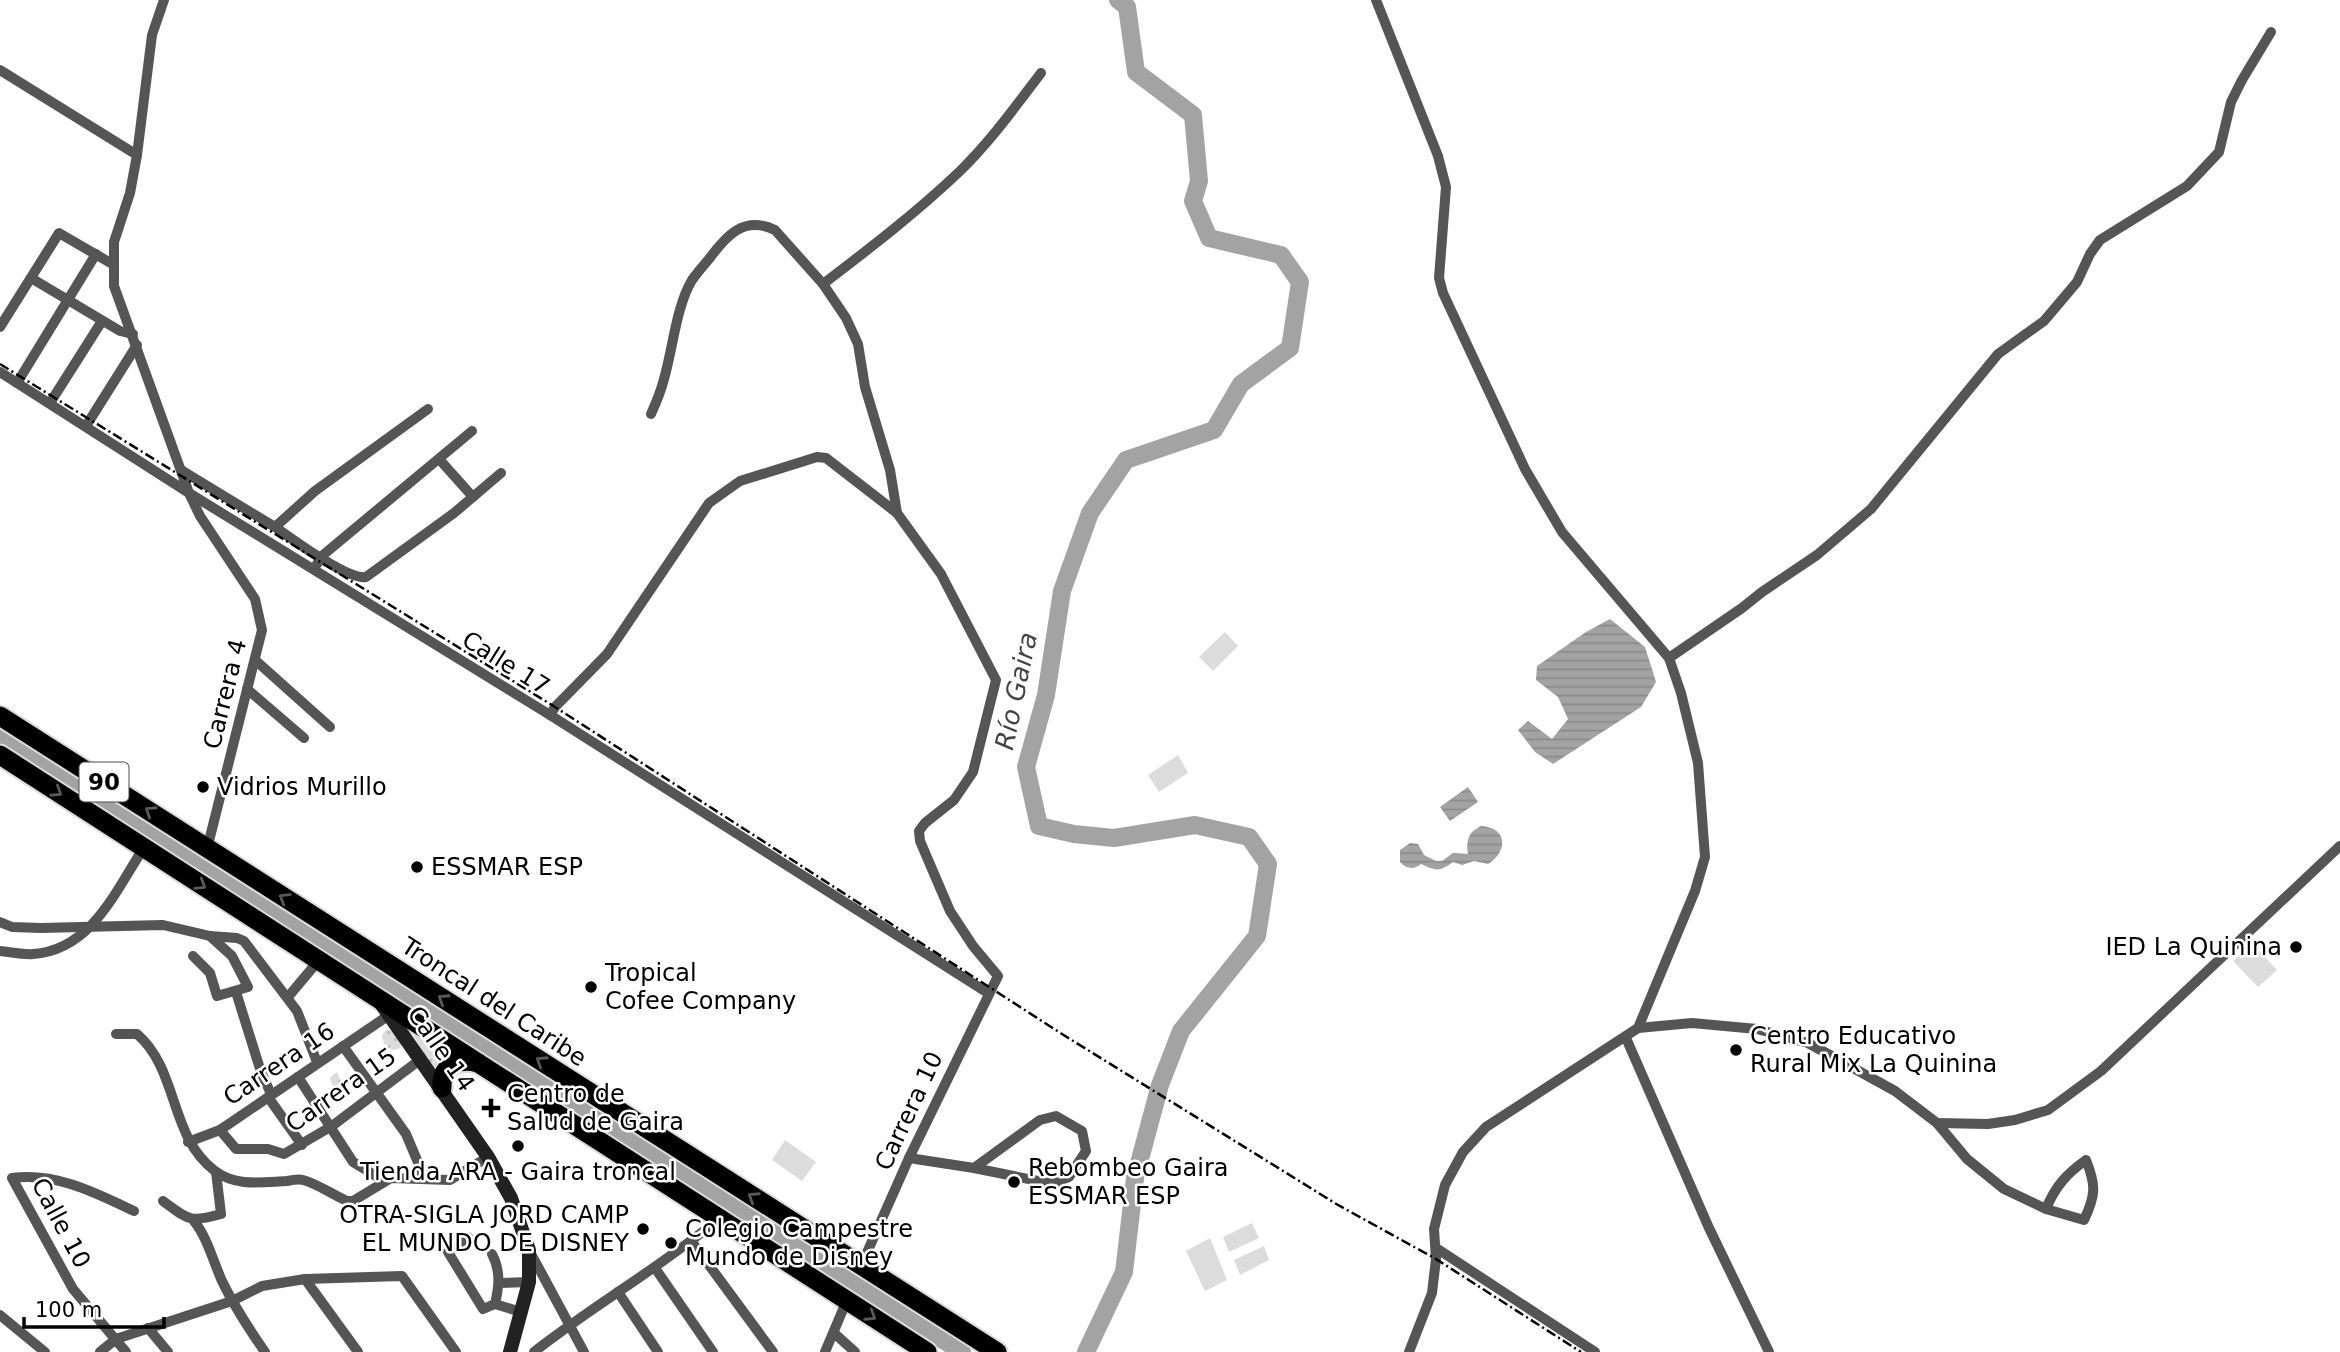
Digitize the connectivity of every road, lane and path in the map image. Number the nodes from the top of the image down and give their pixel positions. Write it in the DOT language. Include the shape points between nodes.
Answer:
graph roads {
  1 [pos="164,0"];
  2 [pos="1376,0"];
  3 [pos="2271,32"];
  4 [pos="0,70"];
  5 [pos="1041,73"];
  6 [pos="137,155"];
  7 [pos="96,254"];
  8 [pos="114,265"];
  9 [pos="31,278"];
  10 [pos="823,284"];
  11 [pos="67,300"];
  12 [pos="102,321"];
  13 [pos="0,327"];
  14 [pos="135,340"];
  15 [pos="0,372"];
  16 [pos="17,383"];
  17 [pos="50,403"];
  18 [pos="428,409"];
  19 [pos="651,414"];
  20 [pos="86,426"];
  21 [pos="472,431"];
  22 [pos="439,459"];
  23 [pos="181,470"];
  24 [pos="501,473"];
  25 [pos="188,493"];
  26 [pos="472,497"];
  27 [pos="897,513"];
  28 [pos="275,527"];
  29 [pos="321,558"];
  30 [pos="314,569"];
  31 [pos="1669,658"];
  32 [pos="255,660"];
  33 [pos="247,689"];
  34 [pos="550,715"];
  35 [pos="0,716"];
  36 [pos="330,727"];
  37 [pos="304,738"];
  38 [pos="0,755"];
  39 [pos="2336,848"];
  40 [pos="144,849"];
  41 [pos="207,849"];
  42 [pos="0,922"];
  43 [pos="93,926"];
  44 [pos="209,936"];
  45 [pos="0,951"];
  46 [pos="192,956"];
  47 [pos="319,960"];
  48 [pos="236,992"];
  49 [pos="988,993"];
  50 [pos="375,996"];
  51 [pos="288,998"];
  52 [pos="389,1015"];
  53 [pos="1638,1028"];
  54 [pos="116,1034"];
  55 [pos="1626,1038"];
  56 [pos="343,1046"];
  57 [pos="421,1059"];
  58 [pos="317,1062"];
  59 [pos="479,1063"];
  60 [pos="298,1077"];
  61 [pos="442,1088"];
  62 [pos="377,1092"];
  63 [pos="270,1096"];
  64 [pos="1937,1123"];
  65 [pos="332,1126"];
  66 [pos="219,1130"];
  67 [pos="188,1142"];
  68 [pos="302,1145"];
  69 [pos="488,1157"];
  70 [pos="909,1158"];
  71 [pos="974,1168"];
  72 [pos="216,1172"];
  73 [pos="425,1179"];
  74 [pos="384,1181"];
  75 [pos="163,1201"];
  76 [pos="2046,1209"];
  77 [pos="134,1211"];
  78 [pos="720,1219"];
  79 [pos="194,1220"];
  80 [pos="468,1237"];
  81 [pos="692,1242"];
  82 [pos="1436,1248"];
  83 [pos="529,1250"];
  84 [pos="492,1254"];
  85 [pos="861,1266"];
  86 [pos="655,1268"];
  87 [pos="305,1279"];
  88 [pos="528,1282"];
  89 [pos="499,1283"];
  90 [pos="618,1292"];
  91 [pos="847,1300"];
  92 [pos="232,1301"];
  93 [pos="495,1304"];
  94 [pos="521,1312"];
  95 [pos="0,1315"];
  96 [pos="568,1325"];
  97 [pos="148,1328"];
  98 [pos="834,1333"];
  99 [pos="116,1339"];
  100 [pos="45,1352"];
  101 [pos="100,1352"];
  102 [pos="127,1352"];
  103 [pos="168,1352"];
  104 [pos="265,1352"];
  105 [pos="356,1352"];
  106 [pos="456,1352"];
  107 [pos="510,1352"];
  108 [pos="534,1352"];
  109 [pos="584,1352"];
  110 [pos="658,1352"];
  111 [pos="713,1352"];
  112 [pos="773,1352"];
  113 [pos="825,1352"];
  114 [pos="855,1352"];
  115 [pos="927,1352"];
  116 [pos="997,1352"];
  117 [pos="1409,1352"];
  118 [pos="1595,1352"];
  119 [pos="1769,1352"];
  1 -- 6 [label="street" via="152,36"];
  2 -- 31 [label="street" via="1446,187 1439,278 1443,293 1525,468 1562,532"];
  3 -- 31 [label="street" via="2231,102 2219,152 2187,186 2100,240 2077,282 2045,321 1998,354 1871,509 1817,555"];
  4 -- 6 [label="street"];
  5 -- 10 [label="street" via="960,171"];
  6 -- 8 [label="street" via="114,242"];
  7 -- 8 [label="street"];
  7 -- 9 [label="street" via="59,233"];
  7 -- 11 [label="street"];
  8 -- 14 [label="street" via="114,286"];
  9 -- 11 [label="street"];
  9 -- 13 [label="street"];
  10 -- 19 [label="street" via="775,230 747,225 733,231 692,281"];
  10 -- 27 [label="street" via="859,344 865,387 890,470"];
  11 -- 12 [label="street"];
  11 -- 16 [label="street"];
  12 -- 14 [label="street"];
  12 -- 17 [label="street"];
  14 -- 20 [label="street"];
  14 -- 23 [label="street"];
  15 -- 16 [label="street, Calle 17"];
  16 -- 17 [label="street, Calle 17"];
  17 -- 20 [label="street, Calle 17"];
  18 -- 28 [label="street" via="315,491"];
  20 -- 25 [label="street, Calle 17"];
  21 -- 22 [label="street"];
  22 -- 26 [label="street"];
  22 -- 29 [label="street"];
  23 -- 25 [label="street"];
  23 -- 28 [label="street"];
  24 -- 26 [label="street"];
  25 -- 30 [label="street, Calle 17"];
  25 -- 32 [label="street, Carrera 4" via="254,599 262,630"];
  26 -- 29 [label="street" via="366,577 355,577"];
  27 -- 34 [label="street" via="826,458 740,481 709,503 607,654"];
  27 -- 49 [label="street, Carrera 10" via="941,575 996,680 973,772 954,800 919,831 950,911 998,976"];
  28 -- 29 [label="street"];
  29 -- 30 [label="street"];
  30 -- 34 [label="street, Calle 17"];
  31 -- 53 [label="street" via="1699,763 1705,857"];
  32 -- 33 [label="street, Carrera 4"];
  32 -- 36 [label="street"];
  33 -- 37 [label="street"];
  33 -- 41 [label="street, Carrera 4"];
  34 -- 49 [label="street, Calle 17"];
  41 -- 35 [label="highway, Troncal del Caribe / 90, one-way"];
  38 -- 40 [label="highway, 90, one-way"];
  39 -- 64 [label="street" via="2101,1071 2048,1110 2015,1121"];
  40 -- 43 [label="street"];
  40 -- 47 [label="highway, 90, one-way"];
  85 -- 41 [label="highway, Troncal del Caribe / 90, one-way"];
  42 -- 43 [label="street" via="31,928"];
  43 -- 44 [label="street" via="163,925"];
  43 -- 45 [label="street" via="67,946 33,954"];
  44 -- 48 [label="street" via="232,956 248,987"];
  44 -- 51 [label="street" via="244,941"];
  46 -- 48 [label="street" via="210,973 217,996"];
  47 -- 50 [label="highway, 90"];
  47 -- 51 [label="street"];
  48 -- 63 [label="street"];
  49 -- 70 [label="street, Carrera 10"];
  50 -- 52 [label="main road, Calle 14"];
  50 -- 59 [label="highway, 90"];
  51 -- 58 [label="street"];
  52 -- 56 [label="street, Carrera 16"];
  52 -- 57 [label="main road, Calle 14"];
  53 -- 55 [label="street"];
  53 -- 64 [label="street" via="1692,1023 1757,1029 1808,1042 1895,1091"];
  54 -- 67 [label="street" via="137,1034 150,1047"];
  55 -- 82 [label="street" via="1486,1127 1463,1152 1445,1185 1434,1229"];
  55 -- 119 [label="street"];
  56 -- 58 [label="street, Carrera 16"];
  56 -- 62 [label="street"];
  57 -- 61 [label="main road, Calle 14"];
  57 -- 62 [label="street, Carrera 15"];
  58 -- 60 [label="street, Carrera 16"];
  59 -- 61 [label="highway" via="465,1060 452,1064 443,1075"];
  59 -- 78 [label="highway, 90"];
  60 -- 63 [label="street, Carrera 16"];
  60 -- 65 [label="street"];
  61 -- 69 [label="main road, Calle 14"];
  62 -- 65 [label="street, Carrera 15"];
  62 -- 73 [label="street" via="406,1134"];
  63 -- 66 [label="street, Carrera 16"];
  63 -- 68 [label="street"];
  64 -- 76 [label="street" via="1967,1159 2004,1189"];
  65 -- 68 [label="street, Carrera 15"];
  65 -- 74 [label="street" via="353,1162"];
  66 -- 67 [label="street, Carrera 16"];
  66 -- 68 [label="street, Carrera 15" via="236,1149 284,1154"];
  67 -- 72 [label="street"];
  69 -- 73 [label="street" via="450,1180"];
  69 -- 83 [label="main road, Calle 14" via="512,1198"];
  70 -- 71 [label="street"];
  70 -- 85 [label="street, Carrera 10"];
  71 -- 71 [label="street" via="1053,1184 1069,1177 1086,1151 1082,1131 1056,1116 1040,1120"];
  72 -- 74 [label="street" via="233,1181 302,1180 347,1201"];
  72 -- 79 [label="street" via="221,1214"];
  73 -- 74 [label="street"];
  75 -- 79 [label="street"];
  76 -- 76 [label="street" via="2084,1220 2093,1200 2094,1179 2086,1160 2054,1189"];
  77 -- 99 [label="street, Calle 10" via="54,1179 12,1178 67,1281"];
  78 -- 81 [label="street"];
  78 -- 91 [label="highway, 90"];
  79 -- 92 [label="street"];
  80 -- 93 [label="street" via="448,1252 483,1309"];
  81 -- 86 [label="street"];
  81 -- 112 [label="street"];
  82 -- 117 [label="street" via="1432,1293"];
  82 -- 118 [label="street"];
  83 -- 88 [label="main road"];
  83 -- 96 [label="street, Calle 14"];
  84 -- 89 [label="street"];
  85 -- 116 [label="highway, Troncal del Caribe / 90"];
  86 -- 90 [label="street"];
  86 -- 111 [label="street"];
  87 -- 92 [label="street" via="262,1286"];
  87 -- 105 [label="street"];
  87 -- 106 [label="street" via="402,1276"];
  88 -- 89 [label="street"];
  88 -- 94 [label="main road"];
  89 -- 93 [label="street"];
  90 -- 96 [label="street"];
  90 -- 110 [label="street"];
  91 -- 98 [label="street"];
  91 -- 115 [label="highway, 90, one-way"];
  92 -- 97 [label="street"];
  92 -- 104 [label="street"];
  93 -- 94 [label="street"];
  94 -- 107 [label="main road"];
  95 -- 100 [label="street"];
  96 -- 108 [label="street"];
  96 -- 109 [label="street, Calle 14"];
  97 -- 99 [label="street"];
  97 -- 103 [label="street"];
  98 -- 113 [label="street"];
  98 -- 114 [label="street"];
  99 -- 101 [label="street"];
  99 -- 102 [label="street, Calle 10"];
}
